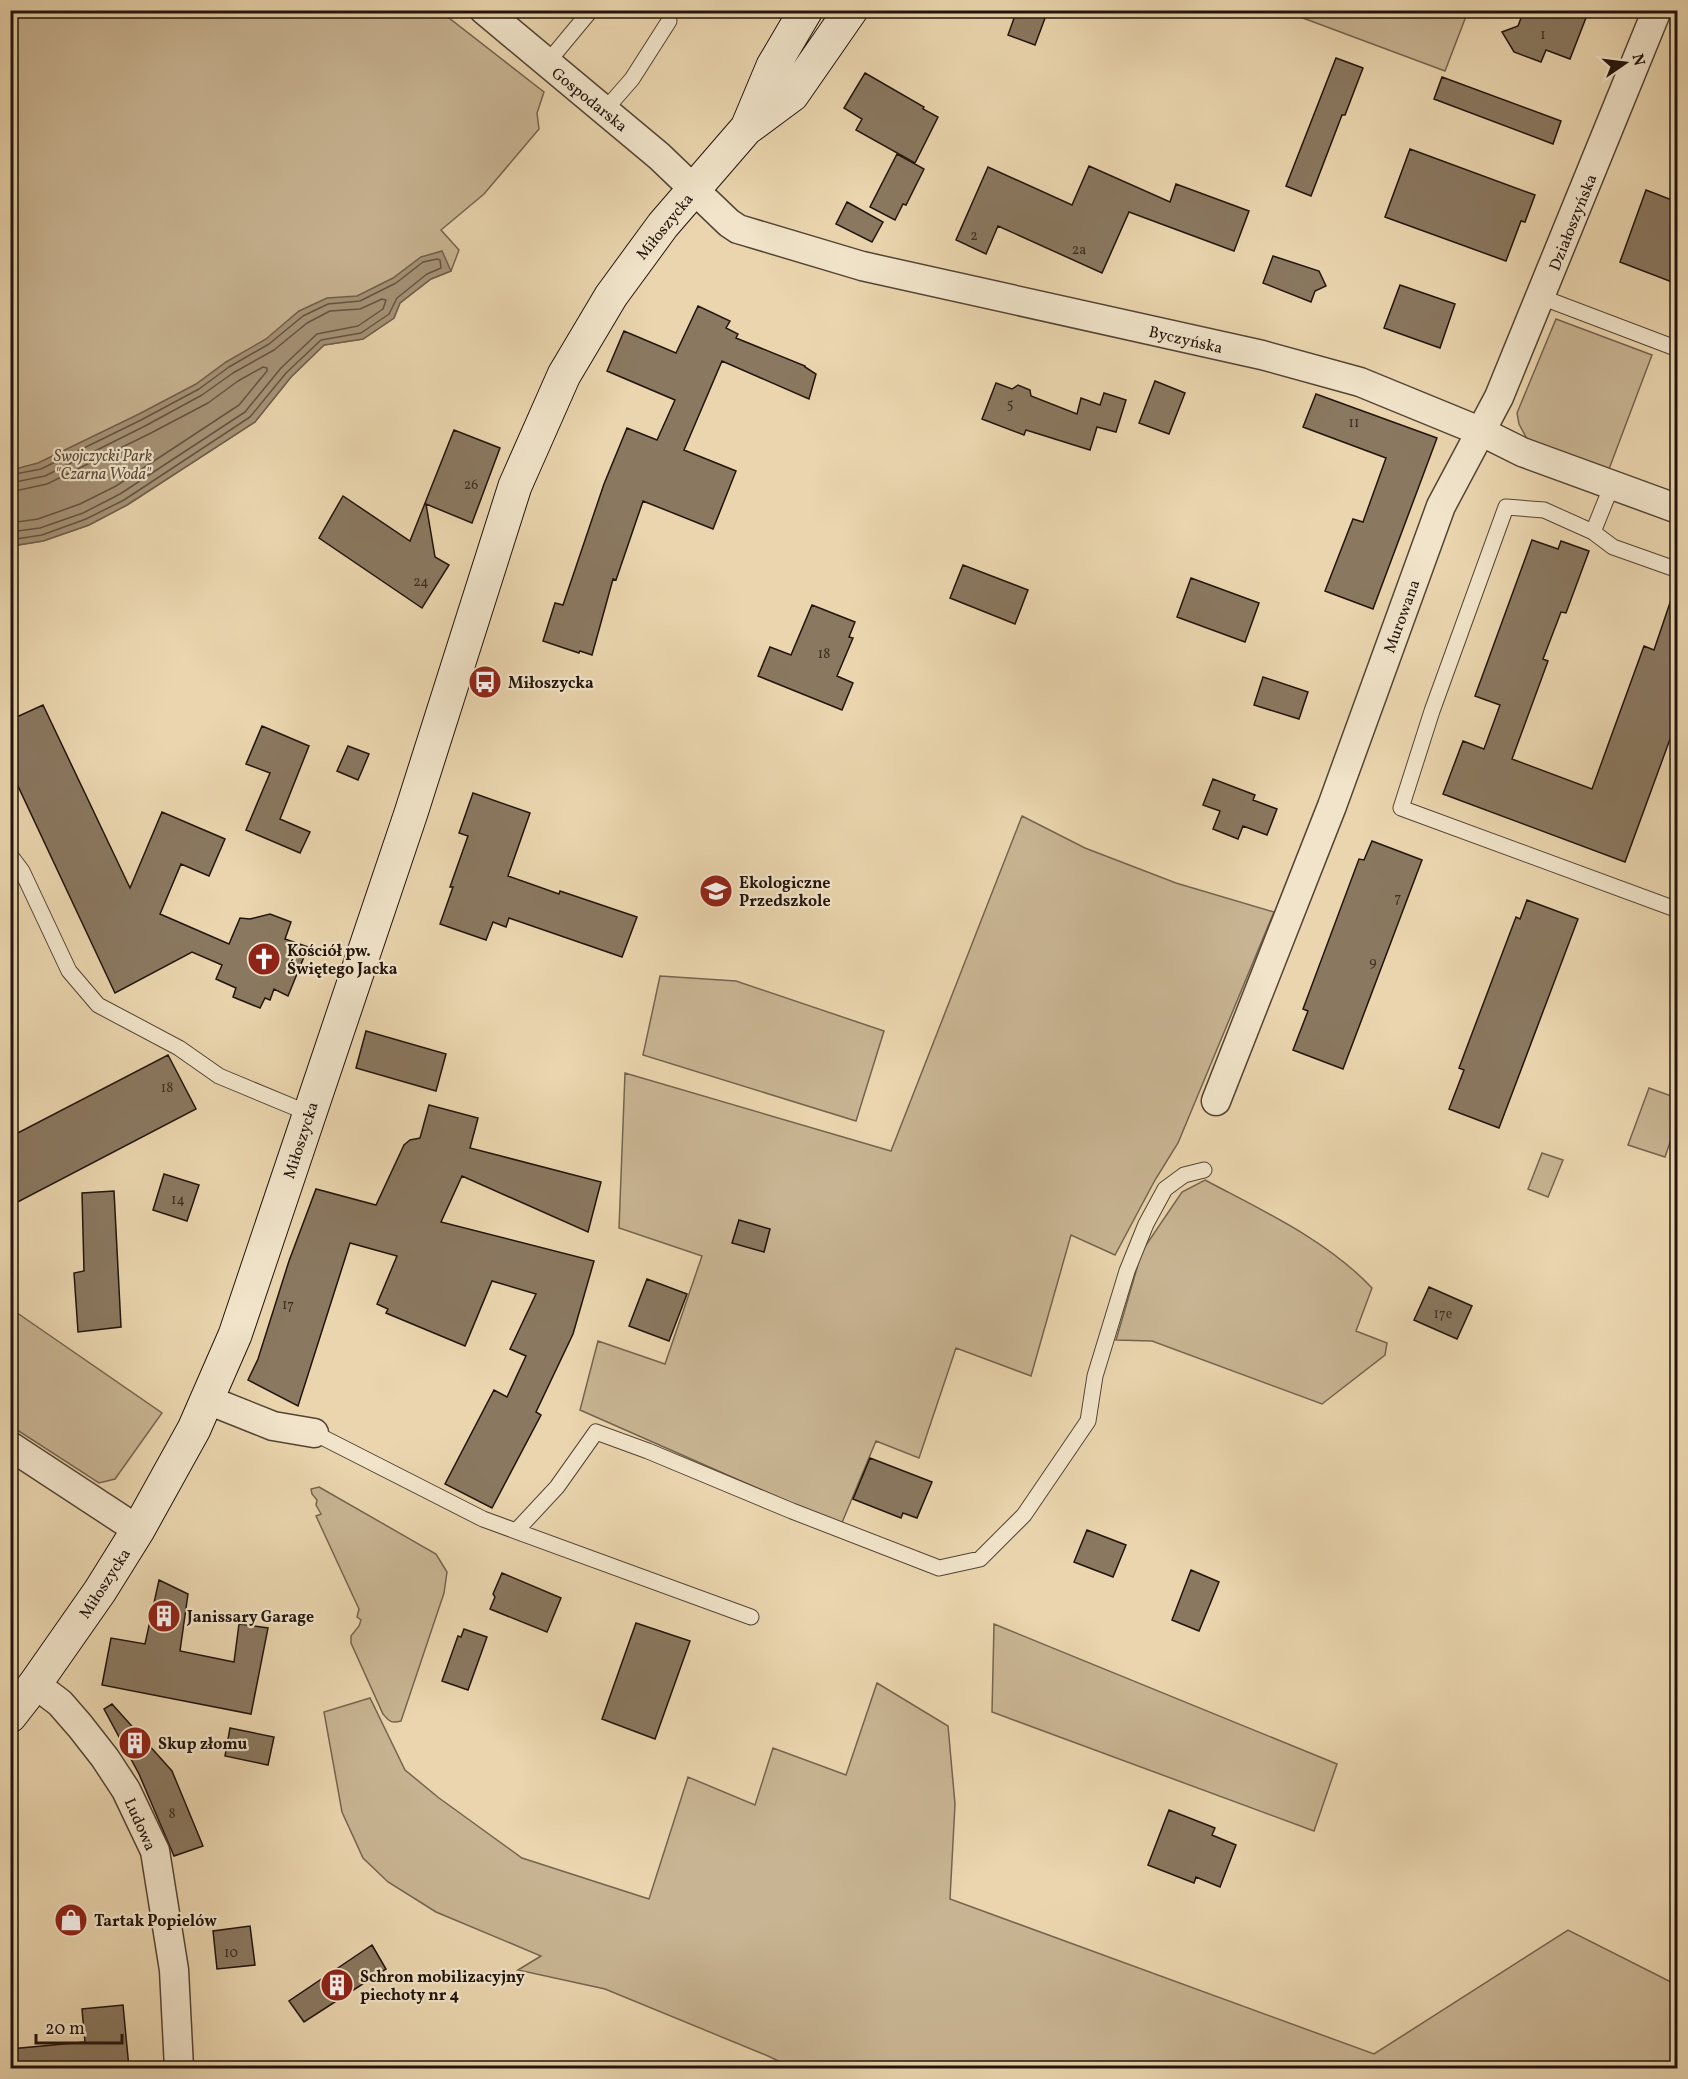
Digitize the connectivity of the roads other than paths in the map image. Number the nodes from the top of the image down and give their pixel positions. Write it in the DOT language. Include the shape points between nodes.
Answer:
graph roads {
  1 [pos="484,10"];
  2 [pos="591,10"];
  3 [pos="806,10"];
  4 [pos="851,10"];
  5 [pos="1657,10"];
  6 [pos="669,21"];
  7 [pos="547,63"];
  8 [pos="604,111"];
  9 [pos="746,129"];
  10 [pos="694,190"];
  11 [pos="1541,297"];
  12 [pos="1677,349"];
  13 [pos="1482,432"];
  14 [pos="1612,485"];
  15 [pos="1677,509"];
  16 [pos="1593,532"];
  17 [pos="1677,570"];
  18 [pos="10,855"];
  19 [pos="1677,910"];
  20 [pos="1216,1101"];
  21 [pos="309,1113"];
  22 [pos="1203,1170"];
  23 [pos="208,1400"];
  24 [pos="314,1433"];
  25 [pos="10,1446"];
  26 [pos="138,1530"];
  27 [pos="516,1531"];
  28 [pos="751,1617"];
  29 [pos="35,1684"];
  30 [pos="10,1716"];
  31 [pos="179,2068"];
  1 -- 7 [label="street, Gospodarska"];
  2 -- 7 [label="lane"];
  3 -- 9 [label="street, Miłoszycka" via="773,66"];
  4 -- 9 [label="street, Miłoszycka" via="792,95"];
  5 -- 11 [label="street, Działoszyńska"];
  6 -- 8 [label="lane" via="632,79"];
  7 -- 8 [label="street, Gospodarska"];
  8 -- 10 [label="street, Gospodarska"];
  9 -- 10 [label="street, Miłoszycka"];
  10 -- 13 [label="street, Byczyńska" via="738,229 776,242 862,266 1262,355 1360,382"];
  10 -- 21 [label="street, Miłoszycka" via="611,296 564,375 515,486 411,813"];
  11 -- 12 [label="lane"];
  11 -- 13 [label="street, Działoszyńska"];
  13 -- 14 [label="street, Byczyńska" via="1522,452"];
  13 -- 20 [label="street, Murowana" via="1441,506 1332,806"];
  14 -- 15 [label="street, Byczyńska"];
  14 -- 16 [label="lane"];
  16 -- 17 [label="lane" via="1613,547"];
  16 -- 19 [label="lane" via="1544,510 1506,507 1401,808"];
  18 -- 21 [label="lane" via="22,871 69,971 98,1005 179,1048 219,1076"];
  21 -- 23 [label="street, Miłoszycka" via="249,1296"];
  22 -- 27 [label="lane" via="1184,1175 1165,1189 1146,1224 1127,1271 1095,1376 1088,1422 1024,1515 980,1559 939,1568 596,1432 557,1487"];
  23 -- 24 [label="street" via="273,1426"];
  23 -- 26 [label="street, Miłoszycka"];
  24 -- 27 [label="lane" via="483,1519"];
  25 -- 26 [label="street"];
  26 -- 29 [label="street, Miłoszycka"];
  27 -- 28 [label="lane"];
  29 -- 30 [label="street, Miłoszycka"];
  29 -- 31 [label="street, Ludowa" via="60,1703 105,1758 126,1790 155,1851 174,1970"];
}
